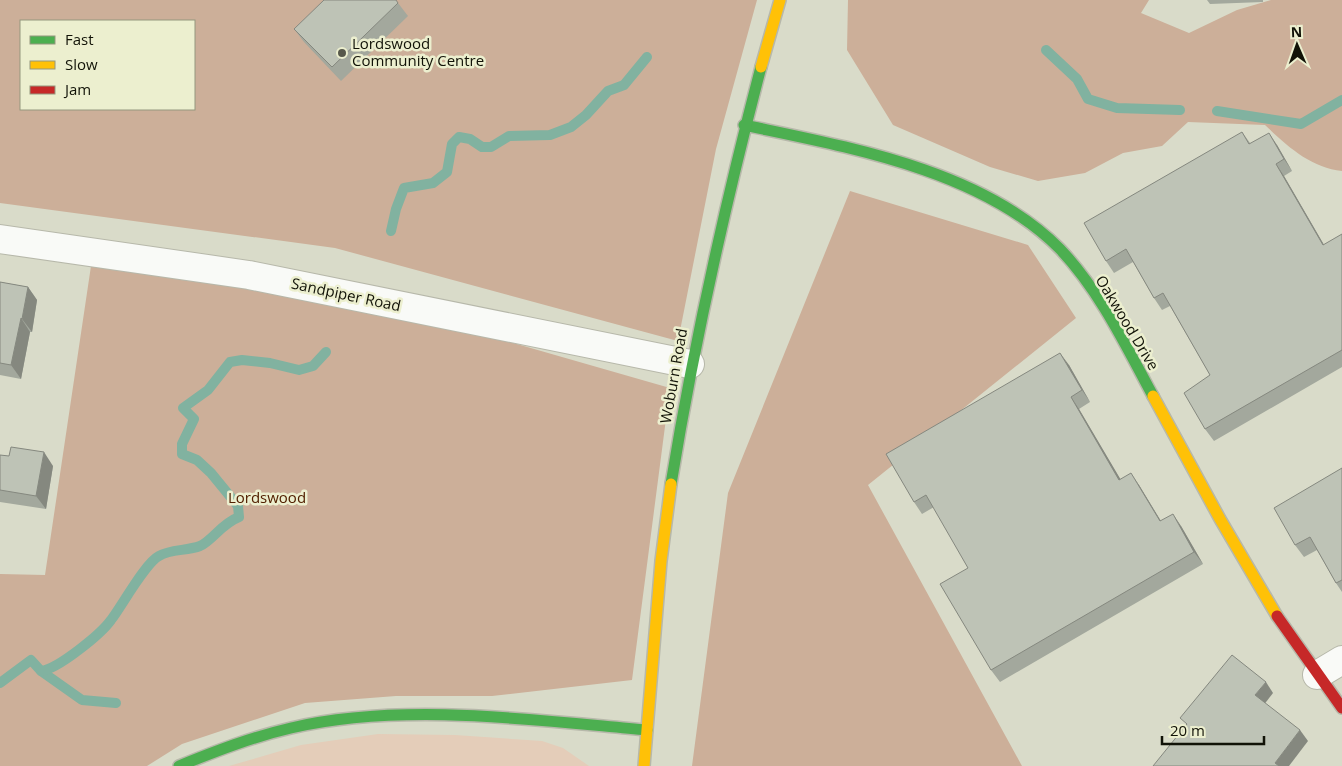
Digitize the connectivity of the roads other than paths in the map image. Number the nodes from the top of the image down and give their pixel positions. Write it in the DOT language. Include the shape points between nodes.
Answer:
graph roads {
  1 [pos="780,0"];
  2 [pos="744,125"];
  3 [pos="0,239"];
  4 [pos="690,364"];
  5 [pos="1342,660"];
  6 [pos="1317,675"];
  7 [pos="1342,708"];
  8 [pos="648,730"];
  9 [pos="191,762"];
  10 [pos="179,766"];
  11 [pos="644,766"];
  1 -- 2 [label="street, Woburn Road"];
  2 -- 4 [label="street, Woburn Road"];
  2 -- 6 [label="street, Oakwood Drive" via="844,147 916,169 974,192 1008,210 1054,244 1085,281 1120,336 1280,623"];
  3 -- 4 [label="street, Sandpiper Road" via="249,275"];
  4 -- 8 [label="street, Woburn Road" via="669,494"];
  5 -- 6 [label="street"];
  6 -- 7 [label="street, Oakwood Drive"];
  8 -- 9 [label="street" via="454,714 332,720 274,733"];
  8 -- 11 [label="street, Woburn Road"];
  9 -- 10 [label="street"];
}
